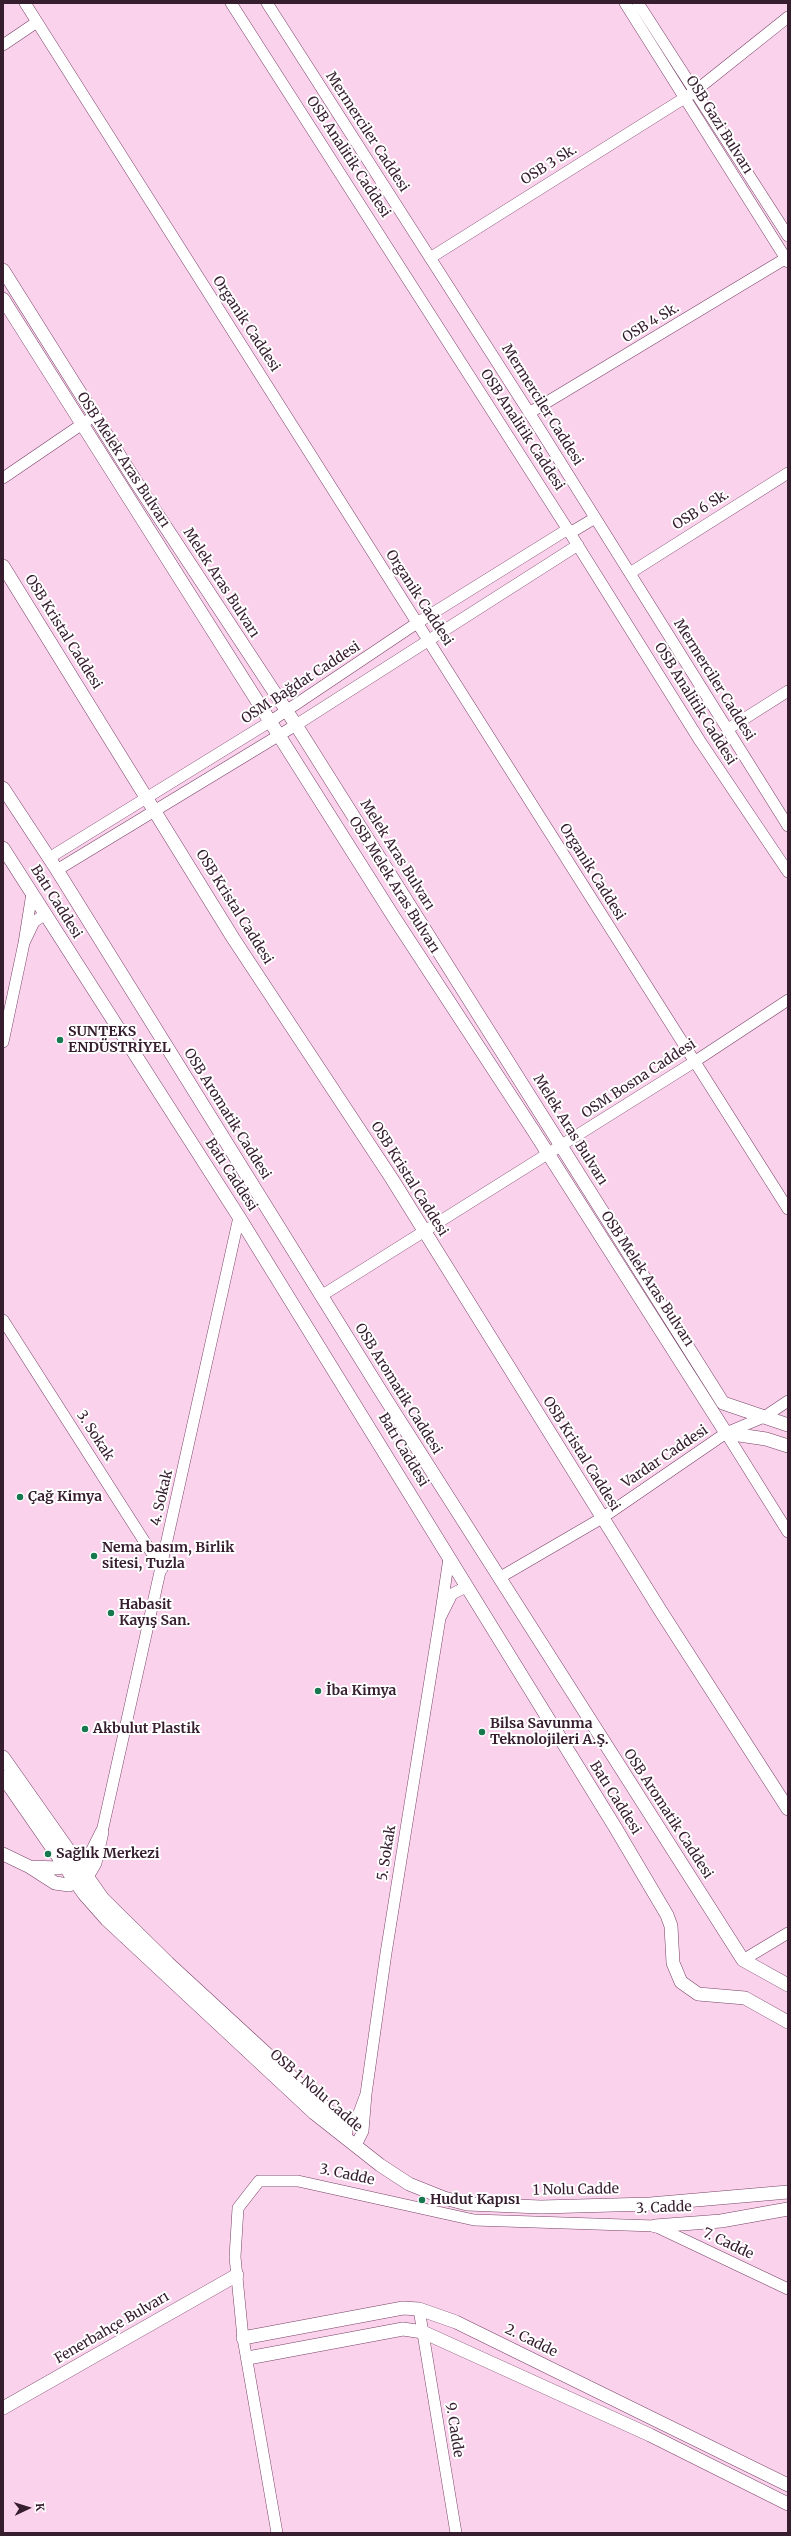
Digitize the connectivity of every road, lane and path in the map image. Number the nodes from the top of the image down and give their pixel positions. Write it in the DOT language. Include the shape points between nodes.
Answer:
graph roads {
  1 [pos="25,3"];
  2 [pos="232,3"];
  3 [pos="267,3"];
  4 [pos="625,3"];
  5 [pos="638,3"];
  6 [pos="788,17"];
  7 [pos="37,22"];
  8 [pos="3,45"];
  9 [pos="689,95"];
  10 [pos="788,236"];
  11 [pos="430,258"];
  12 [pos="787,259"];
  13 [pos="3,270"];
  14 [pos="3,299"];
  15 [pos="529,413"];
  16 [pos="94,416"];
  17 [pos="82,425"];
  18 [pos="788,473"];
  19 [pos="3,478"];
  20 [pos="595,518"];
  21 [pos="569,531"];
  22 [pos="578,545"];
  23 [pos="3,566"];
  24 [pos="630,573"];
  25 [pos="417,623"];
  26 [pos="428,640"];
  27 [pos="788,691"];
  28 [pos="285,712"];
  29 [pos="271,721"];
  30 [pos="296,725"];
  31 [pos="728,729"];
  32 [pos="280,735"];
  33 [pos="3,788"];
  34 [pos="147,798"];
  35 [pos="154,810"];
  36 [pos="788,826"];
  37 [pos="3,848"];
  38 [pos="49,858"];
  39 [pos="57,870"];
  40 [pos="788,872"];
  41 [pos="32,893"];
  42 [pos="45,914"];
  43 [pos="24,943"];
  44 [pos="788,1000"];
  45 [pos="3,1042"];
  46 [pos="694,1062"];
  47 [pos="562,1146"];
  48 [pos="548,1154"];
  49 [pos="788,1208"];
  50 [pos="239,1217"];
  51 [pos="425,1233"];
  52 [pos="321,1296"];
  53 [pos="3,1320"];
  54 [pos="788,1401"];
  55 [pos="764,1417"];
  56 [pos="788,1425"];
  57 [pos="726,1433"];
  58 [pos="788,1446"];
  59 [pos="602,1518"];
  60 [pos="788,1532"];
  61 [pos="449,1558"];
  62 [pos="162,1568"];
  63 [pos="499,1578"];
  64 [pos="466,1587"];
  65 [pos="440,1618"];
  66 [pos="3,1757"];
  67 [pos="3,1777"];
  68 [pos="788,1809"];
  69 [pos="102,1832"];
  70 [pos="3,1854"];
  71 [pos="71,1864"];
  72 [pos="30,1867"];
  73 [pos="81,1880"];
  74 [pos="788,1933"];
  75 [pos="743,1960"];
  76 [pos="788,1985"];
  77 [pos="788,2022"];
  78 [pos="366,2094"];
  79 [pos="340,2124"];
  80 [pos="356,2145"];
  81 [pos="788,2192"];
  82 [pos="467,2204"];
  83 [pos="788,2209"];
  84 [pos="495,2221"];
  85 [pos="655,2226"];
  86 [pos="237,2275"];
  87 [pos="788,2289"];
  88 [pos="418,2309"];
  89 [pos="423,2332"];
  90 [pos="243,2338"];
  91 [pos="248,2358"];
  92 [pos="3,2408"];
  93 [pos="788,2485"];
  94 [pos="788,2504"];
  95 [pos="277,2533"];
  96 [pos="456,2533"];
  1 -- 7 [label="street, Organik Caddesi"];
  2 -- 21 [label="street, OSB Analitik Caddesi"];
  3 -- 11 [label="street, Mermerciler Caddesi"];
  4 -- 9 [label="street, OSB Gazi Bulvarı"];
  5 -- 9 [label="street, OSB Gazi Bulvarı"];
  6 -- 9 [label="street, OSB 3 Sk."];
  7 -- 8 [label="street"];
  7 -- 25 [label="street, Organik Caddesi"];
  9 -- 10 [label="street, OSB Gazi Bulvarı"];
  9 -- 11 [label="street, OSB 3 Sk."];
  9 -- 12 [label="street, OSB Gazi Bulvarı"];
  11 -- 15 [label="street, Mermerciler Caddesi"];
  12 -- 15 [label="street, OSB 4 Sk."];
  13 -- 16 [label="street, Melek Aras Bulvarı"];
  14 -- 17 [label="street, OSB Melek Aras Bulvarı"];
  15 -- 20 [label="street, Mermerciler Caddesi"];
  16 -- 17 [label="street"];
  16 -- 28 [label="street, Melek Aras Bulvarı"];
  17 -- 19 [label="street"];
  17 -- 29 [label="street, OSB Melek Aras Bulvarı"];
  18 -- 24 [label="street, OSB 6 Sk."];
  20 -- 21 [label="street, OSM Bağdat Caddesi"];
  20 -- 24 [label="street, Mermerciler Caddesi"];
  21 -- 22 [label="street, OSB Analitik Caddesi"];
  21 -- 25 [label="street, OSM Bağdat Caddesi"];
  22 -- 26 [label="street"];
  22 -- 40 [label="street, OSB Analitik Caddesi" via="700,741"];
  23 -- 34 [label="street, OSB Kristal Caddesi"];
  24 -- 31 [label="street, Mermerciler Caddesi"];
  25 -- 26 [label="street, Organik Caddesi"];
  25 -- 28 [label="street, OSM Bağdat Caddesi"];
  26 -- 30 [label="street"];
  26 -- 46 [label="street, Organik Caddesi"];
  27 -- 31 [label="street"];
  28 -- 29 [label="street, OSM Bağdat Caddesi"];
  28 -- 30 [label="street, Melek Aras Bulvarı"];
  29 -- 32 [label="street, OSB Melek Aras Bulvarı"];
  29 -- 34 [label="street, OSM Bağdat Caddesi"];
  30 -- 32 [label="street"];
  30 -- 47 [label="street, Melek Aras Bulvarı"];
  31 -- 36 [label="street, Mermerciler Caddesi"];
  32 -- 35 [label="street"];
  32 -- 48 [label="street, OSB Melek Aras Bulvarı" via="395,919"];
  33 -- 38 [label="street, OSB Aromatik Caddesi"];
  34 -- 35 [label="street, OSB Kristal Caddesi"];
  34 -- 38 [label="street, OSM Bağdat Caddesi"];
  35 -- 39 [label="street"];
  35 -- 51 [label="street, OSB Kristal Caddesi" via="233,938"];
  37 -- 41 [label="street, Batı Caddesi"];
  38 -- 39 [label="street, OSB Aromatik Caddesi"];
  39 -- 52 [label="street, OSB Aromatik Caddesi"];
  41 -- 42 [label="street, Batı Caddesi"];
  41 -- 43 [label="street"];
  42 -- 43 [label="street" via="34,922"];
  42 -- 50 [label="street, Batı Caddesi"];
  43 -- 45 [label="street"];
  44 -- 46 [label="street, OSM Bosna Caddesi"];
  46 -- 47 [label="street, OSM Bosna Caddesi"];
  46 -- 49 [label="street, Organik Caddesi"];
  47 -- 48 [label="street, OSM Bosna Caddesi"];
  47 -- 55 [label="street, Melek Aras Bulvarı" via="682,1342 723,1403"];
  48 -- 51 [label="street, OSM Bosna Caddesi"];
  48 -- 57 [label="street, OSB Melek Aras Bulvarı"];
  50 -- 61 [label="street, Batı Caddesi"];
  50 -- 62 [label="street, 4. Sokak"];
  51 -- 52 [label="street, OSM Bosna Caddesi"];
  51 -- 59 [label="street, OSB Kristal Caddesi"];
  52 -- 63 [label="street, OSB Aromatik Caddesi"];
  53 -- 62 [label="street, 3. Sokak"];
  54 -- 55 [label="street, Vardar Caddesi"];
  55 -- 56 [label="street, Melek Aras Bulvarı"];
  55 -- 57 [label="street, Vardar Caddesi"];
  57 -- 58 [label="street" via="766,1439"];
  57 -- 59 [label="street, Vardar Caddesi"];
  57 -- 60 [label="street"];
  59 -- 63 [label="street, Vardar Caddesi"];
  59 -- 68 [label="street, OSB Kristal Caddesi"];
  61 -- 64 [label="street, Batı Caddesi"];
  61 -- 65 [label="street, 5. Sokak"];
  62 -- 69 [label="street, 4. Sokak"];
  63 -- 75 [label="street, OSB Aromatik Caddesi"];
  64 -- 65 [label="street, 5. Sokak" via="452,1594"];
  64 -- 77 [label="street, Batı Caddesi" via="667,1915 673,1963 681,1982 698,1994 745,1998"];
  65 -- 78 [label="street, 5. Sokak"];
  66 -- 71 [label="street, OSB 1 Nolu Cadde"];
  67 -- 71 [label="street, OSB 1 Nolu Cadde"];
  69 -- 71 [label="street" via="92,1852"];
  69 -- 73 [label="street" via="98,1857"];
  70 -- 72 [label="street"];
  71 -- 72 [label="street" via="49,1869"];
  71 -- 73 [label="street, OSB 1 Nolu Cadde"];
  72 -- 73 [label="street" via="56,1883"];
  73 -- 79 [label="street, OSB 1 Nolu Cadde"];
  73 -- 80 [label="street, OSB 1 Nolu Cadde" via="96,1909 153,1966 302,2102"];
  74 -- 75 [label="street"];
  75 -- 76 [label="street, OSB Aromatik Caddesi"];
  78 -- 79 [label="street, 5. Sokak" via="356,2121"];
  78 -- 80 [label="street, 5. Sokak" via="363,2131"];
  79 -- 80 [label="street, OSB 1 Nolu Cadde"];
  80 -- 82 [label="street, 1 Nolu Cadde" via="409,2184"];
  81 -- 82 [label="street, 1 Nolu Cadde" via="618,2206 541,2207"];
  82 -- 84 [label="street" via="476,2212"];
  83 -- 85 [label="street, 3. Cadde" via="721,2221"];
  84 -- 85 [label="street, 3. Cadde"];
  84 -- 86 [label="street, 3. Cadde" via="474,2220 298,2181 259,2181 238,2208"];
  85 -- 87 [label="street, 7. Cadde"];
  86 -- 90 [label="street, 3. Cadde"];
  86 -- 92 [label="street, Fenerbahçe Bulvarı"];
  88 -- 89 [label="street, 9. Cadde"];
  88 -- 90 [label="street, 2. Cadde" via="403,2308"];
  88 -- 93 [label="street, 2. Cadde" via="456,2322"];
  89 -- 91 [label="street" via="403,2329"];
  89 -- 94 [label="street" via="650,2435"];
  89 -- 96 [label="street, 9. Cadde"];
  90 -- 91 [label="street, 3. Cadde"];
  91 -- 95 [label="street, 3. Cadde"];
}
